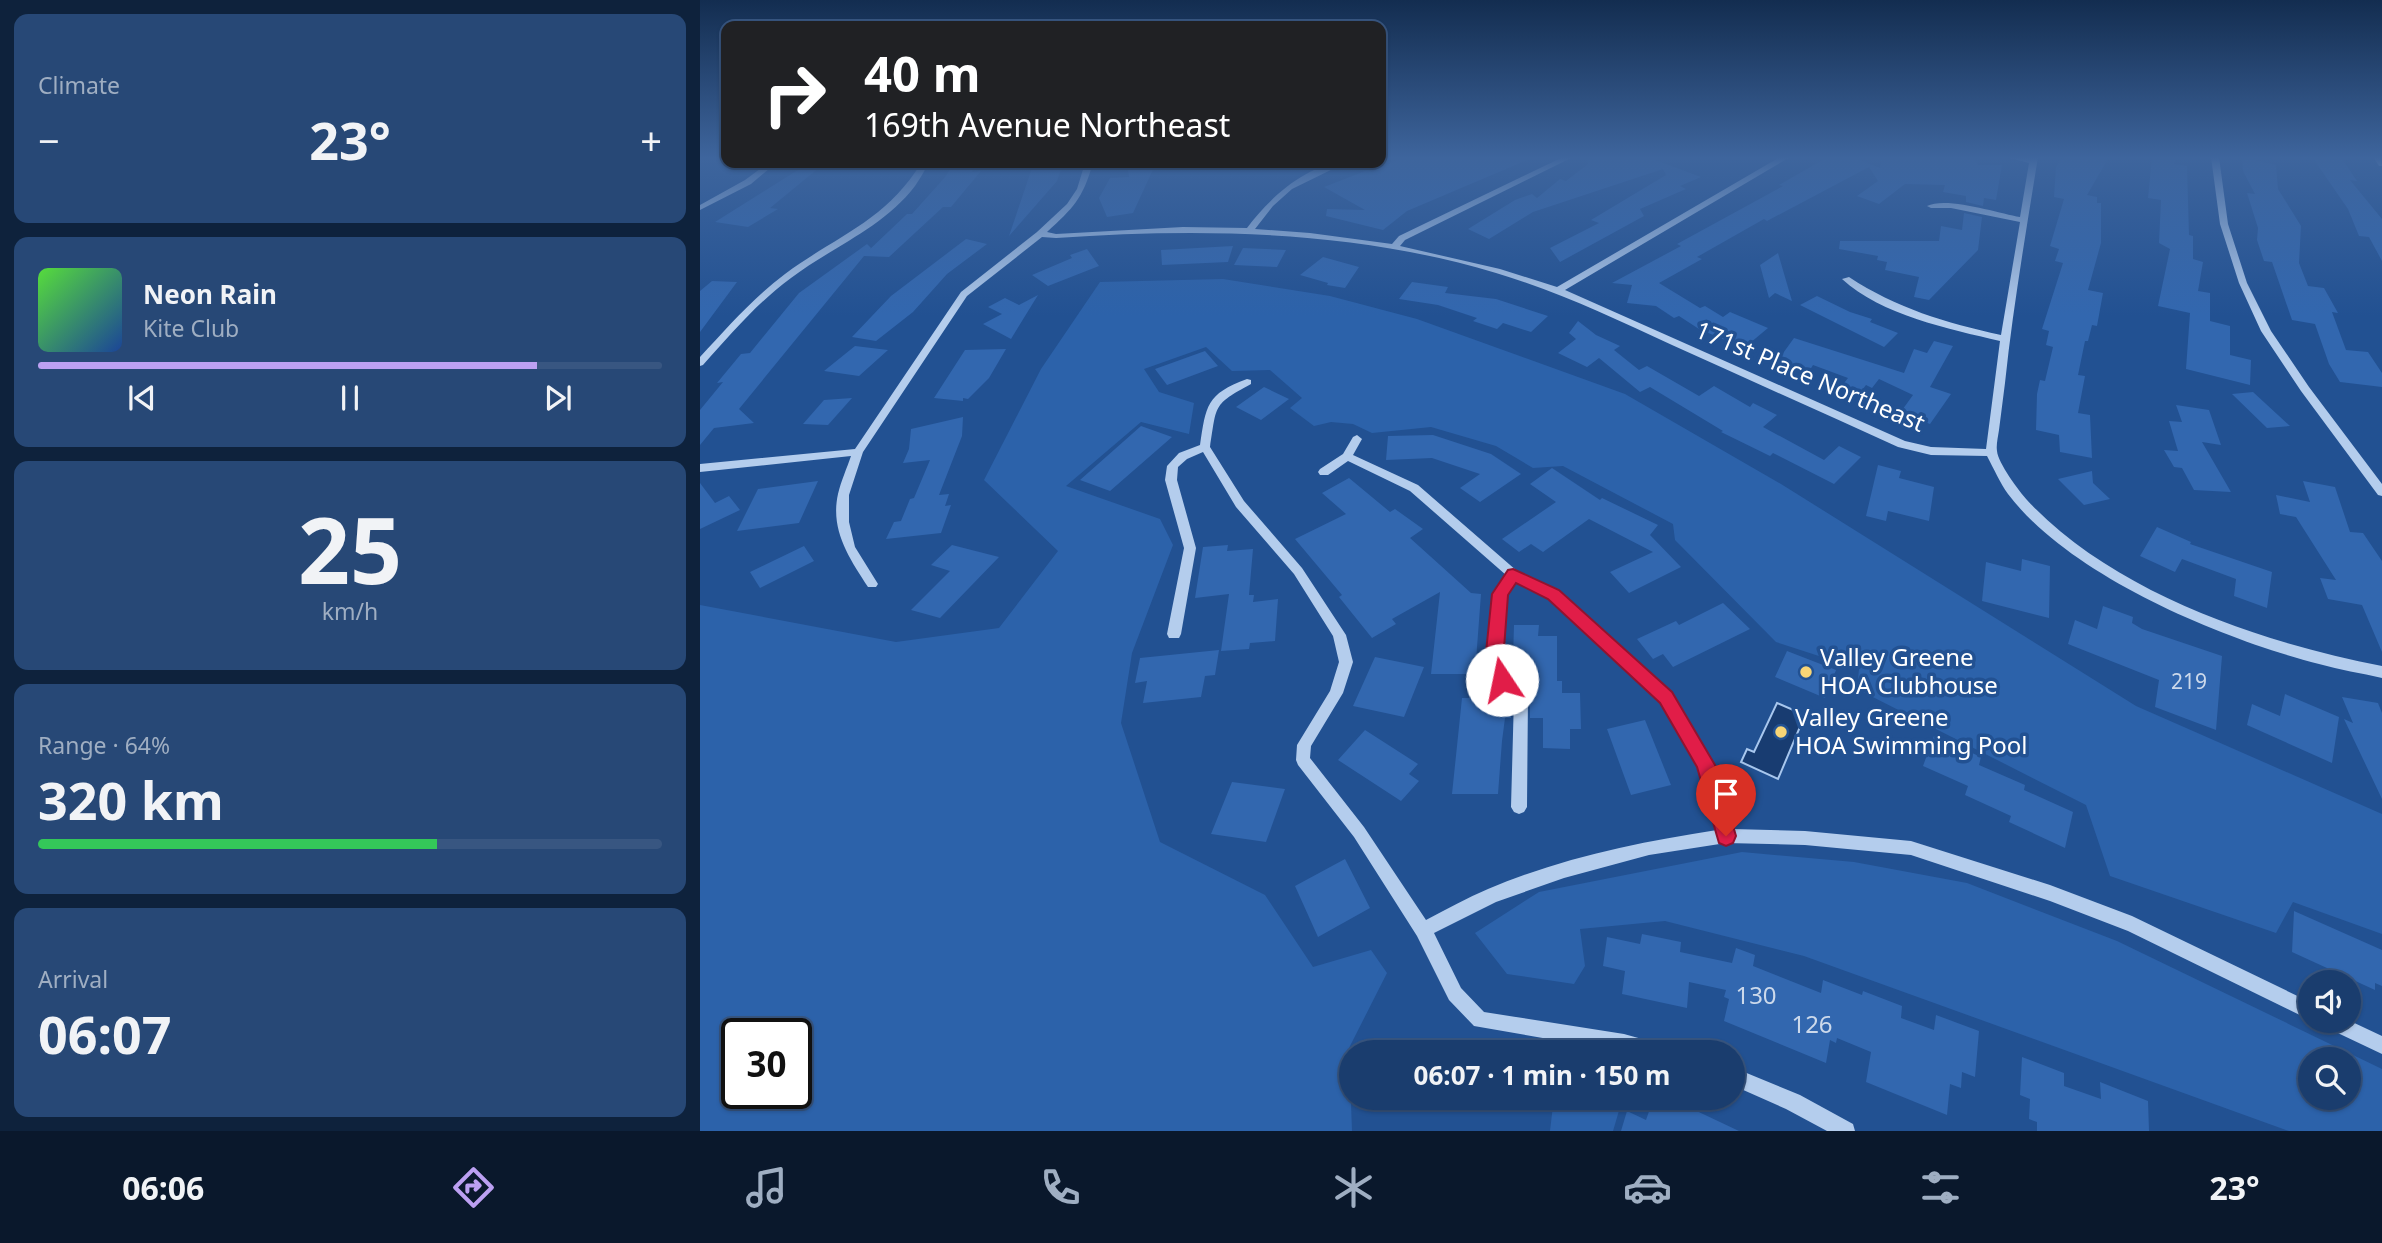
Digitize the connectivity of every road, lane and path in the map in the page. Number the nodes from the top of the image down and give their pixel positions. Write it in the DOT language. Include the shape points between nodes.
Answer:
graph roads {
  1 [pos="885,210"];
  2 [pos="1066,210"];
  3 [pos="1264,210"];
  4 [pos="1460,210"];
  5 [pos="1696,210"];
  6 [pos="1972,210"];
  7 [pos="2025,210"];
  8 [pos="2222,210"];
  9 [pos="2023,219"];
  10 [pos="1251,229"];
  11 [pos="1040,234"];
  12 [pos="1394,247"];
  13 [pos="1846,279"];
  14 [pos="1558,290"];
  15 [pos="2005,339"];
  16 [pos="715,347"];
  17 [pos="700,348"];
  18 [pos="700,363"];
  19 [pos="1247,382"];
  20 [pos="1357,439"];
  21 [pos="1205,447"];
  22 [pos="858,452"];
  23 [pos="1991,453"];
  24 [pos="1347,456"];
  25 [pos="700,468"];
  26 [pos="1324,472"];
  27 [pos="2382,492"];
  28 [pos="1513,575"];
  29 [pos="872,584"];
  30 [pos="1174,634"];
  31 [pos="2382,672"];
  32 [pos="1519,807"];
  33 [pos="1726,836"];
  34 [pos="1423,930"];
  35 [pos="2298,1005"];
  36 [pos="2357,1033"];
  37 [pos="1605,1040"];
  38 [pos="2382,1045"];
  39 [pos="1745,1082"];
  40 [pos="1846,1131"];
  1 -- 16 [label="street" via="770,290"];
  2 -- 11 [label="street"];
  3 -- 10 [label="street"];
  4 -- 12 [label="street" via="1402,238"];
  5 -- 14 [label="street"];
  6 -- 9 [label="street"];
  7 -- 9 [label="street"];
  8 -- 27 [label="street" via="2244,282 2266,331"];
  9 -- 15 [label="street"];
  10 -- 11 [label="street, 171st Place Northeast"];
  10 -- 12 [label="street, 171st Place Northeast"];
  11 -- 22 [label="street" via="964,294"];
  12 -- 14 [label="street, 171st Place Northeast" via="1521,276"];
  13 -- 15 [label="street" via="1893,307"];
  14 -- 23 [label="street, 171st Place Northeast" via="1902,444 1931,451"];
  15 -- 23 [label="street"];
  16 -- 17 [label="street"];
  16 -- 18 [label="street"];
  19 -- 21 [label="street" via="1221,396 1211,408"];
  20 -- 24 [label="street"];
  21 -- 30 [label="street" via="1173,466 1171,480 1190,548"];
  21 -- 34 [label="street" via="1240,504 1298,571 1339,635 1346,662 1336,693 1304,746 1303,760 1359,832"];
  22 -- 25 [label="street"];
  22 -- 29 [label="street" via="843,495 843,522 849,548"];
  23 -- 31 [label="street" via="1998,471 2026,508 2063,542 2102,568 2242,632 2311,656"];
  24 -- 26 [label="street"];
  24 -- 28 [label="street" via="1414,488"];
  28 -- 32 [label="street" via="1500,594 1494,662 1502,680 1521,695"];
  28 -- 33 [label="street" via="1553,594 1666,698 1706,765"];
  33 -- 34 [label="street" via="1648,848 1564,870 1492,895"];
  33 -- 35 [label="street" via="1911,848 2132,924"];
  34 -- 37 [label="street" via="1455,994 1480,1020"];
  36 -- 38 [label="street"];
  39 -- 40 [label="street"];
}
